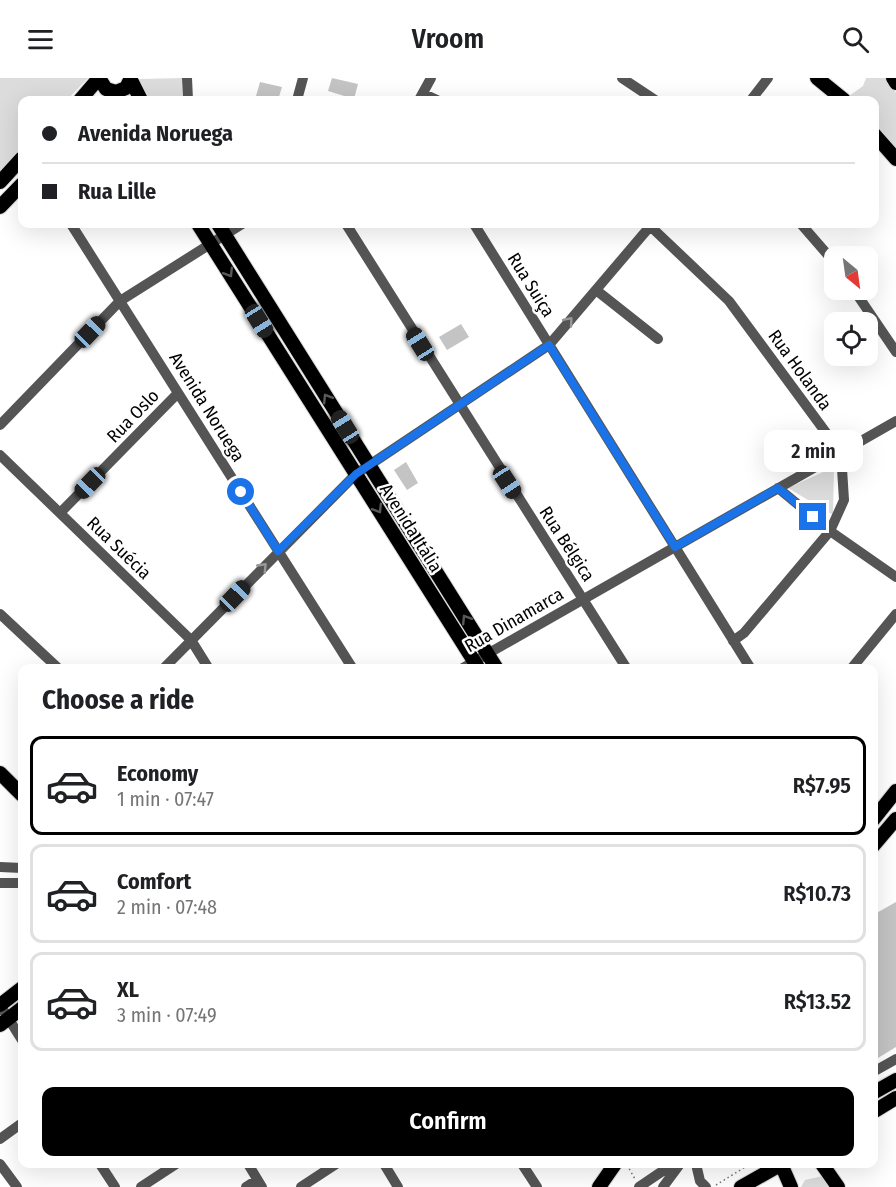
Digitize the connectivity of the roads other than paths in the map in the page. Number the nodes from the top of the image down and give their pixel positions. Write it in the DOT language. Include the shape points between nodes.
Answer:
graph roads {
  1 [pos="99,78"];
  2 [pos="186,78"];
  3 [pos="303,78"];
  4 [pos="431,78"];
  5 [pos="622,78"];
  6 [pos="768,78"];
  7 [pos="817,78"];
  8 [pos="893,78"];
  9 [pos="131,79"];
  10 [pos="896,83"];
  11 [pos="83,96"];
  12 [pos="113,96"];
  13 [pos="139,96"];
  14 [pos="188,96"];
  15 [pos="298,96"];
  16 [pos="422,96"];
  17 [pos="649,96"];
  18 [pos="754,96"];
  19 [pos="839,96"];
  20 [pos="879,140"];
  21 [pos="896,159"];
  22 [pos="18,162"];
  23 [pos="0,182"];
  24 [pos="18,188"];
  25 [pos="0,207"];
  26 [pos="74,228"];
  27 [pos="201,228"];
  28 [pos="348,228"];
  29 [pos="476,228"];
  30 [pos="647,228"];
  31 [pos="654,228"];
  32 [pos="805,228"];
  33 [pos="221,229"];
  34 [pos="211,244"];
  35 [pos="824,250"];
  36 [pos="596,290"];
  37 [pos="861,300"];
  38 [pos="120,301"];
  39 [pos="658,339"];
  40 [pos="549,345"];
  41 [pos="896,352"];
  42 [pos="178,393"];
  43 [pos="458,404"];
  44 [pos="896,421"];
  45 [pos="0,425"];
  46 [pos="841,453"];
  47 [pos="0,455"];
  48 [pos="369,465"];
  49 [pos="356,474"];
  50 [pos="778,488"];
  51 [pos="60,513"];
  52 [pos="830,531"];
  53 [pos="675,547"];
  54 [pos="278,551"];
  55 [pos="896,577"];
  56 [pos="582,599"];
  57 [pos="0,614"];
  58 [pos="896,614"];
  59 [pos="191,640"];
  60 [pos="733,641"];
  61 [pos="487,654"];
  62 [pos="53,664"];
  63 [pos="168,664"];
  64 [pos="206,664"];
  65 [pos="349,664"];
  66 [pos="475,664"];
  67 [pos="477,664"];
  68 [pos="494,664"];
  69 [pos="624,664"];
  70 [pos="748,664"];
  71 [pos="855,664"];
  72 [pos="0,773"];
  73 [pos="18,791"];
  74 [pos="896,791"];
  75 [pos="878,814"];
  76 [pos="896,819"];
  77 [pos="896,831"];
  78 [pos="878,841"];
  79 [pos="878,842"];
  80 [pos="0,867"];
  81 [pos="18,868"];
  82 [pos="0,883"];
  83 [pos="18,883"];
  84 [pos="18,990"];
  85 [pos="0,1005"];
  86 [pos="18,1011"];
  87 [pos="5,1022"];
  88 [pos="18,1036"];
  89 [pos="896,1059"];
  90 [pos="878,1069"];
  91 [pos="896,1080"];
  92 [pos="878,1090"];
  93 [pos="896,1098"];
  94 [pos="878,1109"];
  95 [pos="18,1126"];
  96 [pos="0,1139"];
  97 [pos="103,1168"];
  98 [pos="170,1168"];
  99 [pos="250,1168"];
  100 [pos="330,1168"];
  101 [pos="386,1168"];
  102 [pos="525,1168"];
  103 [pos="612,1168"];
  104 [pos="670,1168"];
  105 [pos="673,1168"];
  106 [pos="697,1168"];
  107 [pos="775,1168"];
  108 [pos="784,1168"];
  109 [pos="825,1168"];
  110 [pos="2,1172"];
  111 [pos="260,1184"];
  112 [pos="17,1187"];
  113 [pos="115,1187"];
  114 [pos="141,1187"];
  115 [pos="246,1187"];
  116 [pos="301,1187"];
  117 [pos="398,1187"];
  118 [pos="537,1187"];
  119 [pos="599,1187"];
  120 [pos="640,1187"];
  121 [pos="663,1187"];
  122 [pos="706,1187"];
  123 [pos="741,1187"];
  124 [pos="791,1187"];
  125 [pos="838,1187"];
  1 -- 11 [label="main road"];
  1 -- 12 [label="main road"];
  2 -- 14 [label="street"];
  3 -- 15 [label="street"];
  4 -- 16 [label="street"];
  5 -- 17 [label="street"];
  6 -- 18 [label="street"];
  7 -- 19 [label="main road"];
  8 -- 10 [label="main road"];
  9 -- 12 [label="main road" via="126,88"];
  9 -- 13 [label="main road"];
  20 -- 21 [label="main road"];
  22 -- 23 [label="main road"];
  24 -- 25 [label="main road"];
  26 -- 38 [label="street, Avenida Noruega"];
  27 -- 34 [label="main road, Avenida Itália"];
  28 -- 43 [label="street, Rua Bélgica"];
  29 -- 40 [label="street, Rua Suiça"];
  30 -- 36 [label="street"];
  31 -- 46 [label="street, Rua Holanda" via="729,301"];
  32 -- 35 [label="street"];
  33 -- 34 [label="street"];
  48 -- 33 [label="main road, Avenida Itália, one-way"];
  34 -- 38 [label="street"];
  34 -- 49 [label="main road, Avenida Itália, one-way"];
  36 -- 39 [label="street"];
  40 -- 36 [label="street, one-way"];
  37 -- 41 [label="street"];
  38 -- 42 [label="street, Avenida Noruega"];
  38 -- 45 [label="street"];
  40 -- 43 [label="street"];
  40 -- 53 [label="street, Rua Suiça"];
  42 -- 51 [label="street, Rua Oslo"];
  42 -- 54 [label="street, Avenida Noruega"];
  43 -- 48 [label="street"];
  43 -- 56 [label="street, Rua Bélgica"];
  44 -- 46 [label="street, Rua Dinamarca"];
  46 -- 50 [label="street, Rua Dinamarca"];
  46 -- 52 [label="street" via="844,500"];
  47 -- 51 [label="street, Rua Suécia"];
  48 -- 49 [label="street"];
  61 -- 48 [label="main road, Avenida Itália, one-way"];
  49 -- 54 [label="street"];
  49 -- 66 [label="main road, Avenida Itália, one-way"];
  50 -- 52 [label="street"];
  50 -- 53 [label="street, Rua Dinamarca"];
  51 -- 59 [label="street, Rua Suécia"];
  52 -- 55 [label="street"];
  52 -- 60 [label="street"];
  53 -- 56 [label="street, Rua Dinamarca"];
  53 -- 60 [label="street, Rua Suiça"];
  59 -- 54 [label="street, one-way"];
  54 -- 65 [label="street, Avenida Noruega"];
  56 -- 61 [label="street, Rua Dinamarca"];
  56 -- 69 [label="street, Rua Bélgica"];
  57 -- 62 [label="street"];
  58 -- 71 [label="street"];
  59 -- 63 [label="street"];
  59 -- 64 [label="street, Rua Suécia"];
  60 -- 70 [label="street, Rua Suiça"];
  61 -- 67 [label="street, Rua Dinamarca"];
  61 -- 68 [label="main road, Avenida Itália"];
  72 -- 73 [label="main road"];
  74 -- 75 [label="main road"];
  76 -- 78 [label="main road"];
  77 -- 79 [label="street"];
  80 -- 81 [label="street"];
  82 -- 83 [label="street"];
  84 -- 85 [label="main road"];
  85 -- 87 [label="street"];
  86 -- 87 [label="main road"];
  87 -- 88 [label="street"];
  89 -- 90 [label="street"];
  91 -- 92 [label="main road"];
  93 -- 94 [label="main road"];
  95 -- 96 [label="street"];
  97 -- 113 [label="street"];
  98 -- 114 [label="street"];
  99 -- 111 [label="street"];
  100 -- 116 [label="street"];
  101 -- 117 [label="street"];
  102 -- 118 [label="street"];
  103 -- 119 [label="main road"];
  104 -- 120 [label="street"];
  105 -- 121 [label="street"];
  106 -- 122 [label="street"];
  107 -- 123 [label="main road"];
  108 -- 124 [label="main road"];
  109 -- 125 [label="main road"];
  110 -- 112 [label="street"];
  111 -- 115 [label="street"];
}
